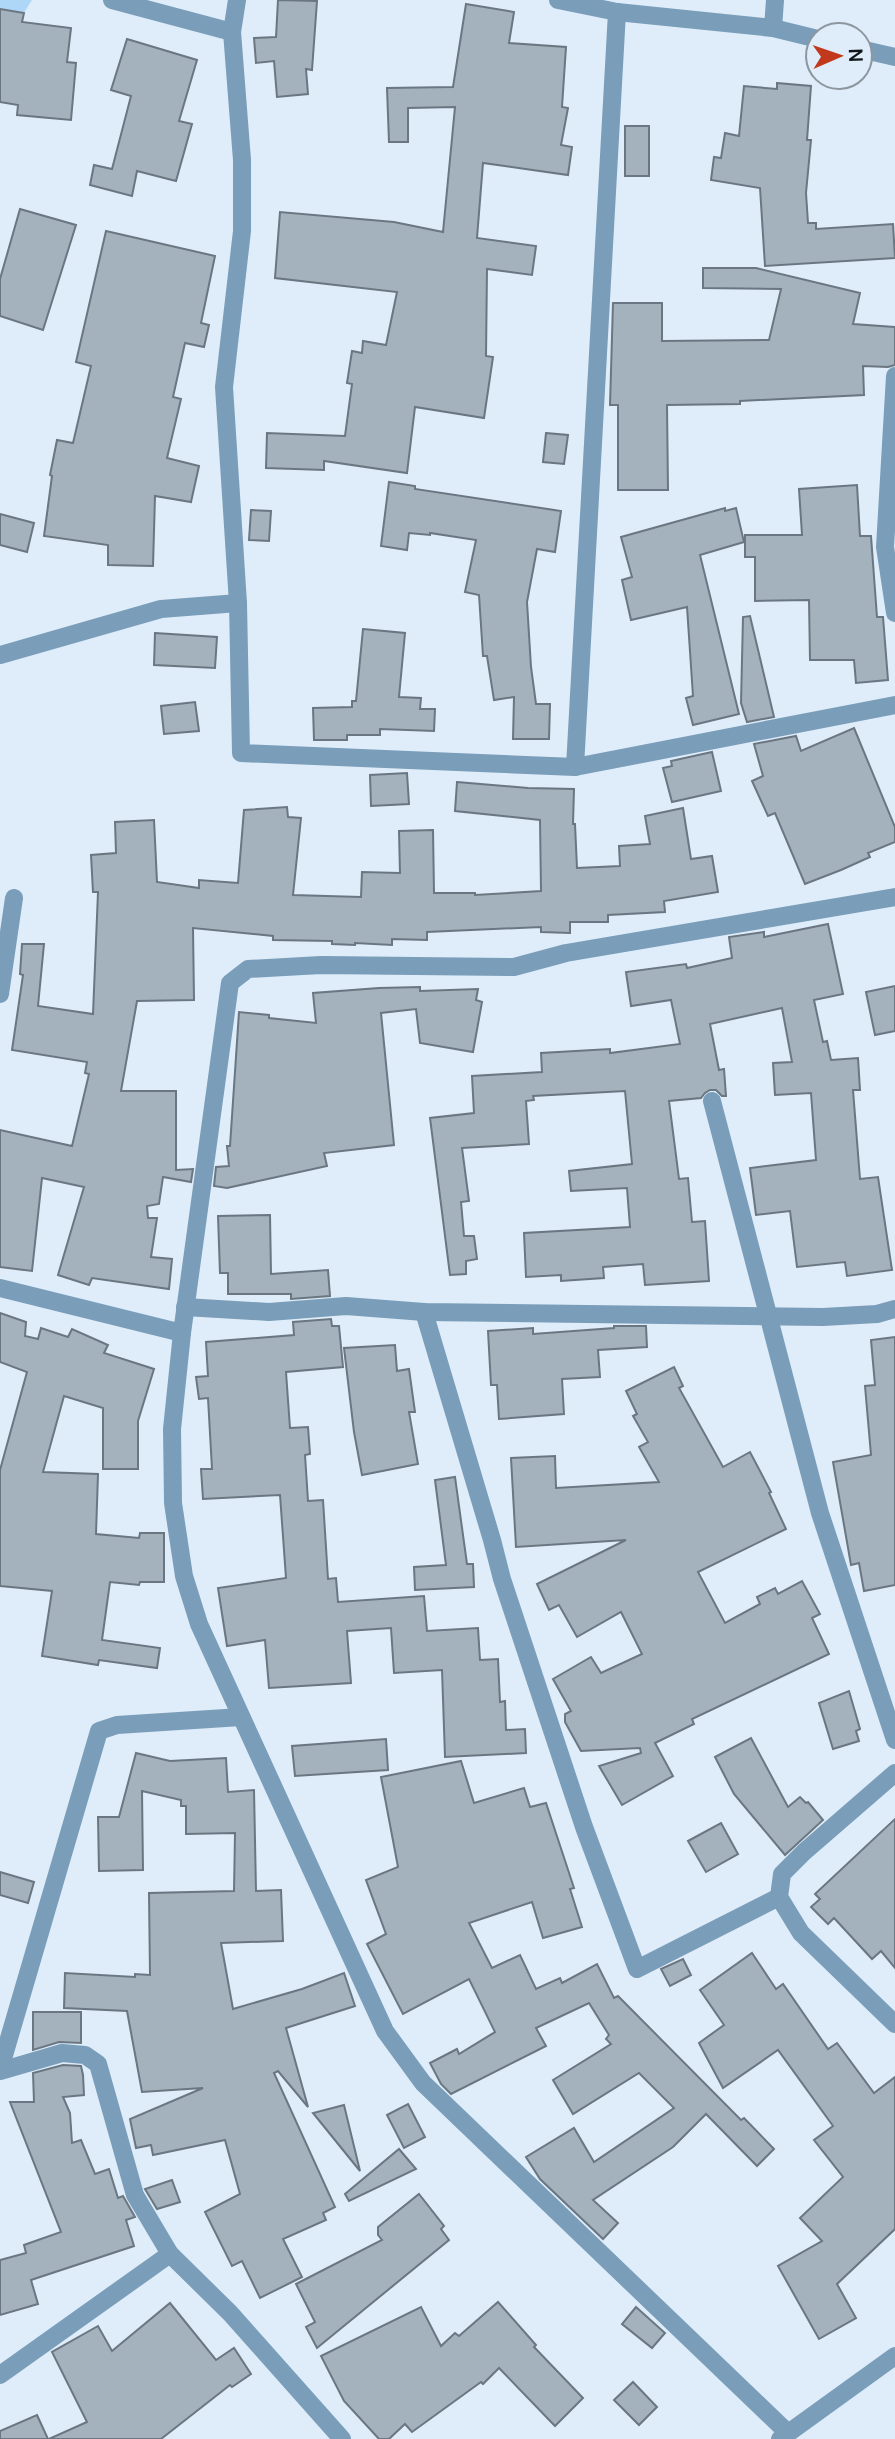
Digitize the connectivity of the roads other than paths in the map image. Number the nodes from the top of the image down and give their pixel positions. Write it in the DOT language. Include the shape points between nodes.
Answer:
graph roads {
  1 [pos="112,0"];
  2 [pos="237,0"];
  3 [pos="558,0"];
  4 [pos="775,0"];
  5 [pos="617,12"];
  6 [pos="773,28"];
  7 [pos="232,32"];
  8 [pos="804,36"];
  9 [pos="874,52"];
  10 [pos="895,57"];
  11 [pos="895,376"];
  12 [pos="238,603"];
  13 [pos="895,613"];
  14 [pos="0,655"];
  15 [pos="895,705"];
  16 [pos="575,767"];
  17 [pos="895,897"];
  18 [pos="14,898"];
  19 [pos="0,994"];
  20 [pos="712,1101"];
  21 [pos="0,1288"];
  22 [pos="186,1307"];
  23 [pos="895,1309"];
  24 [pos="424,1312"];
  25 [pos="767,1316"];
  26 [pos="182,1333"];
  27 [pos="241,1717"];
  28 [pos="895,1740"];
  29 [pos="895,1773"];
  30 [pos="779,1897"];
  31 [pos="895,2024"];
  32 [pos="0,2070"];
  33 [pos="170,2254"];
  34 [pos="895,2356"];
  35 [pos="0,2375"];
  36 [pos="784,2435"];
  37 [pos="342,2439"];
  1 -- 7 [label="street"];
  2 -- 7 [label="street"];
  3 -- 5 [label="street"];
  4 -- 6 [label="street"];
  5 -- 6 [label="street"];
  5 -- 16 [label="street"];
  6 -- 8 [label="street"];
  7 -- 12 [label="street" via="242,160 242,231 224,387"];
  9 -- 10 [label="street"];
  11 -- 13 [label="street" via="885,547"];
  12 -- 14 [label="street" via="161,609"];
  12 -- 16 [label="street" via="241,753"];
  15 -- 16 [label="street"];
  17 -- 22 [label="street" via="566,953 514,967 248,969 230,983"];
  18 -- 19 [label="street"];
  20 -- 25 [label="street"];
  21 -- 26 [label="street"];
  22 -- 24 [label="street" via="269,1312 346,1306"];
  22 -- 26 [label="street"];
  23 -- 25 [label="street" via="877,1314"];
  24 -- 25 [label="street"];
  24 -- 30 [label="street" via="502,1579 584,1827 637,1969"];
  25 -- 28 [label="street" via="820,1513"];
  26 -- 27 [label="street" via="172,1429 173,1503 184,1576 199,1625"];
  27 -- 32 [label="street" via="117,1725 99,1731"];
  27 -- 36 [label="street" via="385,2031 423,2083"];
  29 -- 30 [label="street" via="782,1874"];
  30 -- 31 [label="street" via="801,1933"];
  32 -- 33 [label="street" via="62,2053 85,2055 98,2064 135,2195"];
  33 -- 35 [label="street"];
  33 -- 37 [label="street" via="230,2313"];
  34 -- 36 [label="street"];
}
